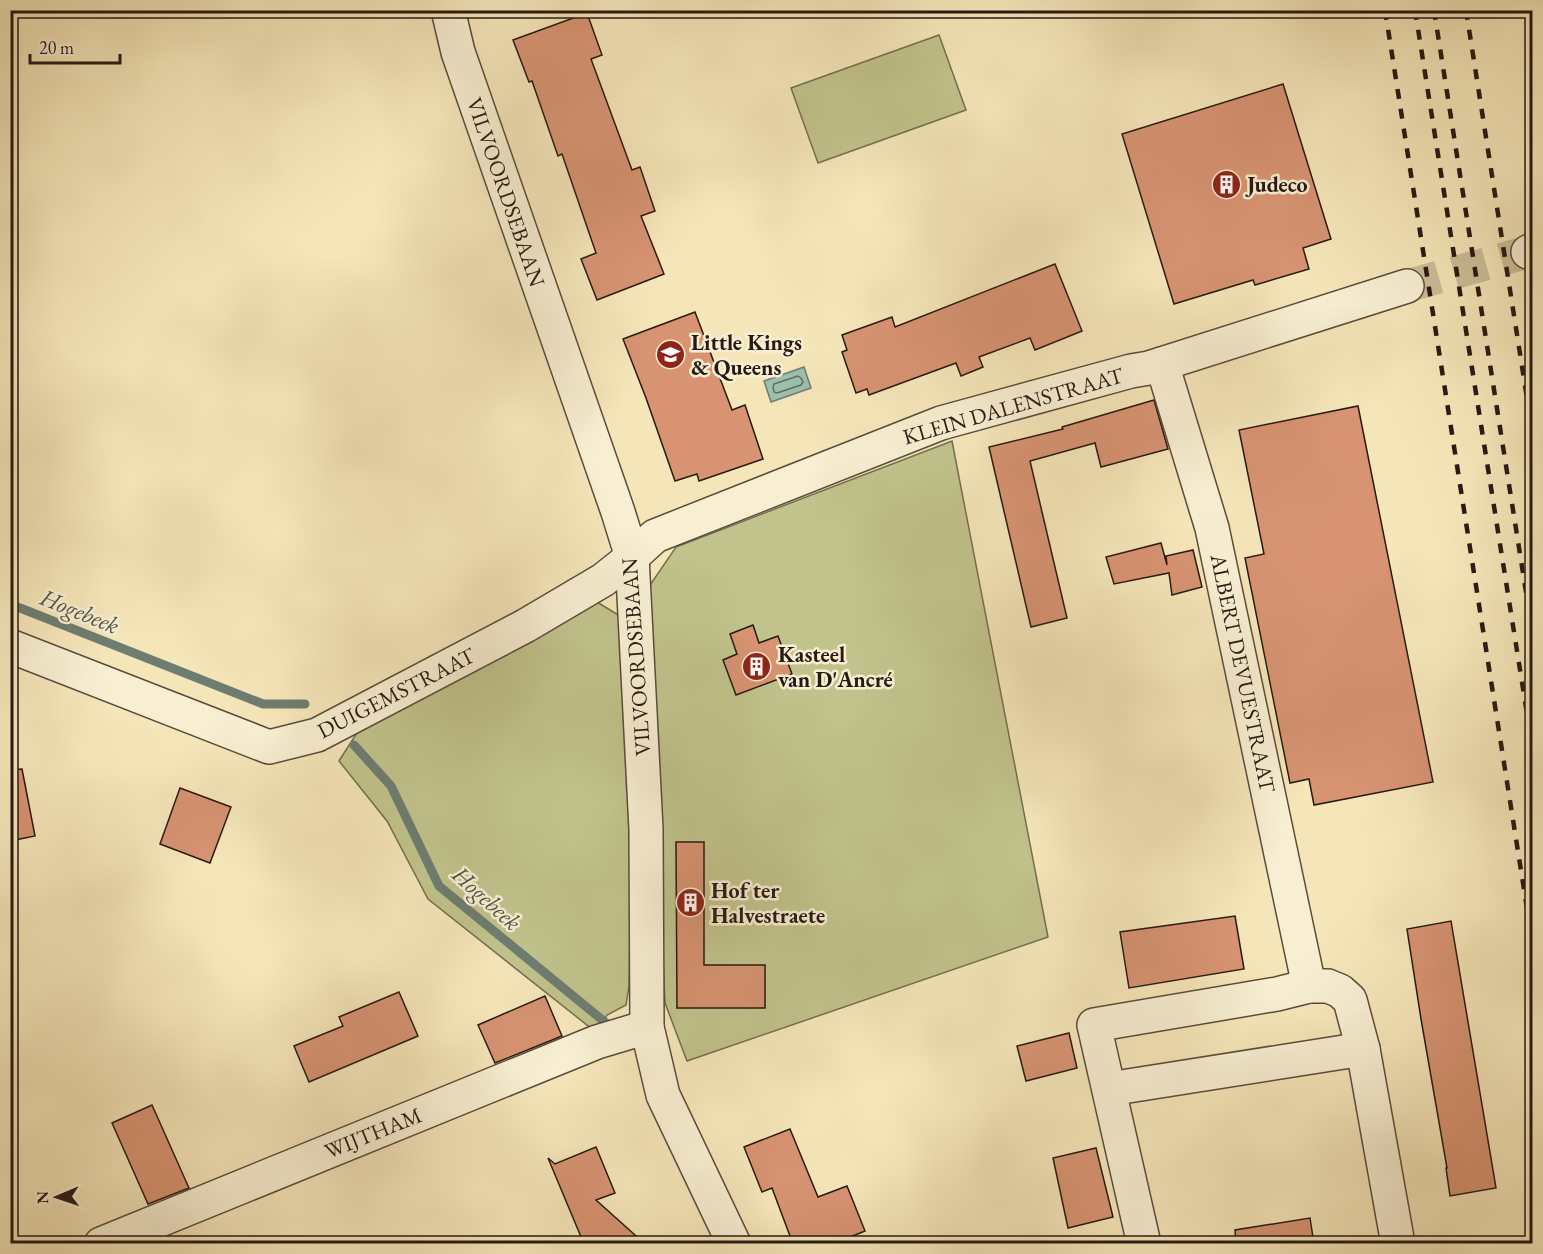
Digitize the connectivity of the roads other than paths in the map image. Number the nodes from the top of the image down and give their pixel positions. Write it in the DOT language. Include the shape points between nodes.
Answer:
graph roads {
  1 [pos="448,10"];
  2 [pos="1407,286"];
  3 [pos="1162,364"];
  4 [pos="632,557"];
  5 [pos="10,646"];
  6 [pos="1309,986"];
  7 [pos="647,1027"];
  8 [pos="1363,1049"];
  9 [pos="1109,1089"];
  10 [pos="101,1244"];
  11 [pos="734,1244"];
  12 [pos="1144,1244"];
  13 [pos="1398,1244"];
  1 -- 4 [label="street, VILVOORDSEBAAN" via="458,52"];
  2 -- 3 [label="street, KLEIN DALENSTRAAT"];
  3 -- 4 [label="street, KLEIN DALENSTRAAT" via="941,423 655,536"];
  3 -- 6 [label="street, ALBERT DEVUESTRAAT" via="1212,528"];
  4 -- 5 [label="street, DUIGEMSTRAAT" via="603,580 525,626 316,735 269,747"];
  4 -- 7 [label="street, VILVOORDSEBAAN" via="646,829"];
  6 -- 8 [label="street" via="1328,986 1350,1000"];
  6 -- 9 [label="street" via="1094,1024"];
  7 -- 10 [label="street, WIJTHAM" via="597,1042"];
  7 -- 11 [label="street, VILVOORDSEBAAN" via="663,1095"];
  8 -- 9 [label="street"];
  8 -- 13 [label="street"];
  9 -- 12 [label="street"];
}
